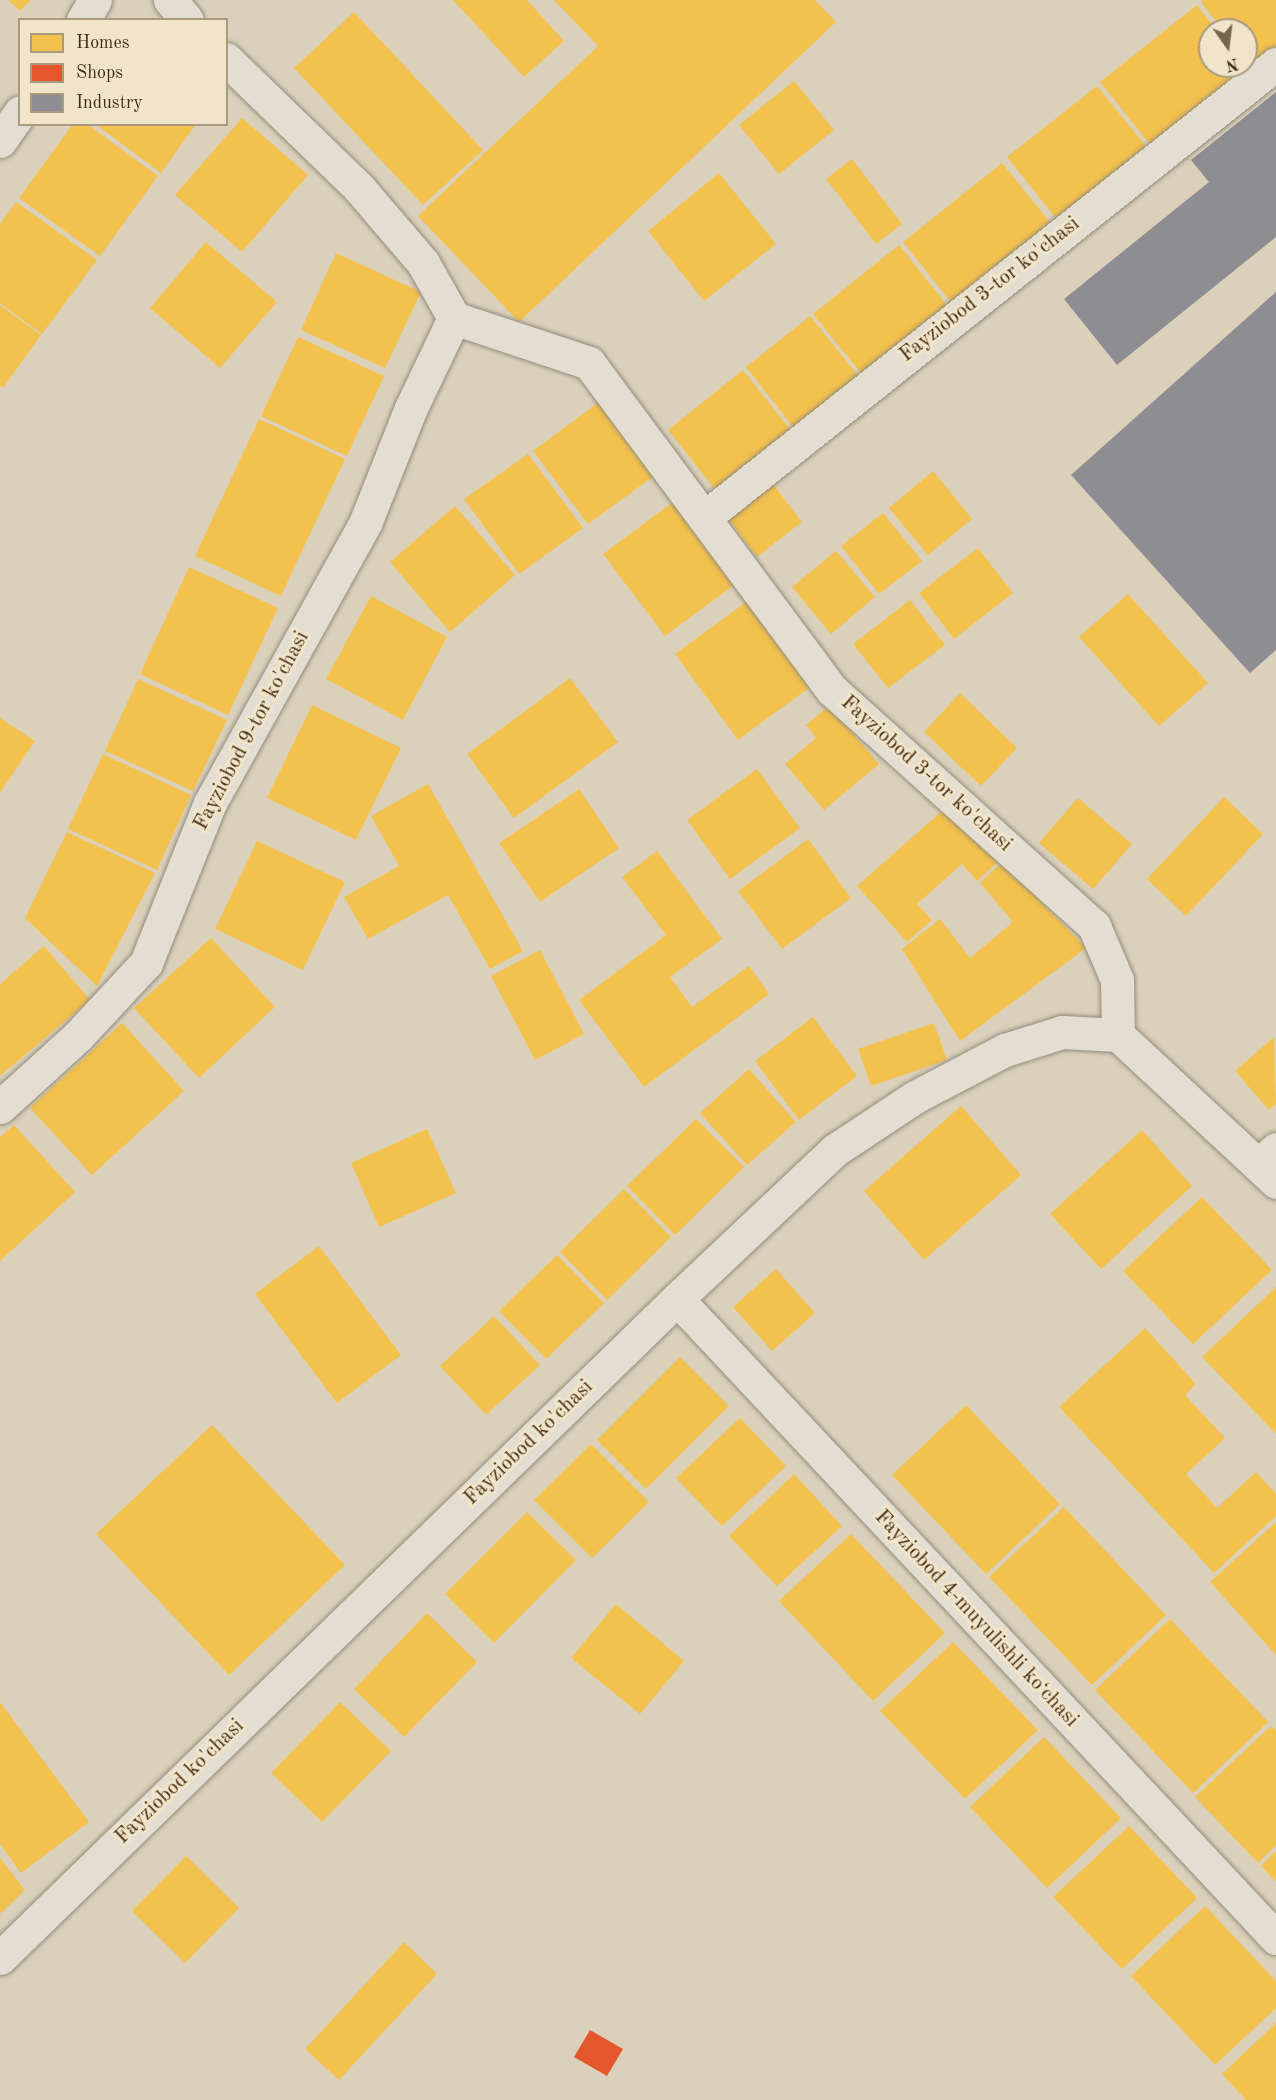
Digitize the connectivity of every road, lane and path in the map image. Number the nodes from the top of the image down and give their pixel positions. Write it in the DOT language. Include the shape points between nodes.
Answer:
graph roads {
  1 [pos="95,0"];
  2 [pos="170,0"];
  3 [pos="83,18"];
  4 [pos="185,18"];
  5 [pos="228,61"];
  6 [pos="1276,64"];
  7 [pos="18,115"];
  8 [pos="0,141"];
  9 [pos="454,318"];
  10 [pos="705,517"];
  11 [pos="1118,1035"];
  12 [pos="0,1107"];
  13 [pos="1270,1165"];
  14 [pos="677,1299"];
  15 [pos="1276,1938"];
  16 [pos="0,1958"];
  1 -- 3 [label="street"];
  2 -- 4 [label="street"];
  5 -- 9 [label="street" via="358,188 423,263"];
  6 -- 10 [label="street, Fayziobod 3-tor ko'chasi"];
  7 -- 8 [label="street"];
  9 -- 10 [label="street, Fayziobod 3-tor ko'chasi" via="589,363"];
  9 -- 12 [label="street, Fayziobod 9-tor ko'chasi" via="411,408 366,521 210,803 146,963 78,1036"];
  10 -- 11 [label="street, Fayziobod 3-tor ko'chasi" via="832,690 1094,926 1118,980"];
  11 -- 13 [label="street"];
  11 -- 14 [label="street, Fayziobod ko'chasi" via="1062,1032 1016,1046 915,1097 835,1150"];
  14 -- 15 [label="street, Fayziobod 4-muyulishli koʻchasi"];
  14 -- 16 [label="street, Fayziobod ko'chasi"];
}
